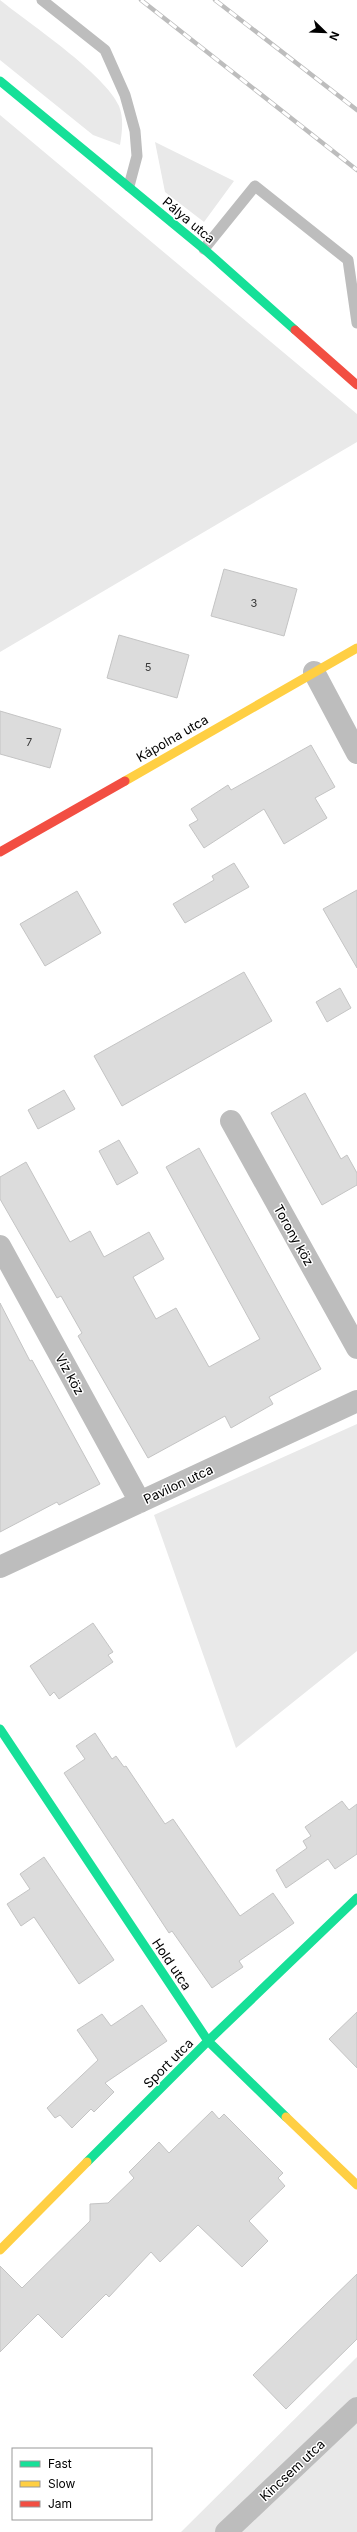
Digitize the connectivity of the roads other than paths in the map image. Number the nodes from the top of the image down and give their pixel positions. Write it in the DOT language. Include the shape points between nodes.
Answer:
graph roads {
  1 [pos="42,0"];
  2 [pos="0,81"];
  3 [pos="129,186"];
  4 [pos="204,249"];
  5 [pos="357,323"];
  6 [pos="357,384"];
  7 [pos="357,648"];
  8 [pos="314,672"];
  9 [pos="357,753"];
  10 [pos="0,852"];
  11 [pos="231,1121"];
  12 [pos="0,1246"];
  13 [pos="357,1348"];
  14 [pos="357,1401"];
  15 [pos="140,1502"];
  16 [pos="0,1568"];
  17 [pos="0,1729"];
  18 [pos="357,1898"];
  19 [pos="208,2041"];
  20 [pos="357,2185"];
  21 [pos="0,2250"];
  22 [pos="357,2408"];
  23 [pos="226,2532"];
  1 -- 3 [label="lane" via="105,50 125,95 136,131 137,156"];
  2 -- 3 [label="street, Pálya utca"];
  3 -- 4 [label="street, Pálya utca"];
  4 -- 5 [label="lane" via="255,186 348,260"];
  4 -- 6 [label="street, Pálya utca"];
  7 -- 8 [label="street, Kápolna utca"];
  8 -- 9 [label="street"];
  8 -- 10 [label="street, Kápolna utca"];
  11 -- 13 [label="street, Torony köz"];
  12 -- 15 [label="street, Víz köz"];
  14 -- 15 [label="street, Pavilon utca"];
  15 -- 16 [label="street, Pavilon utca"];
  17 -- 19 [label="street, Hold utca"];
  18 -- 19 [label="street, Sport utca"];
  19 -- 20 [label="street, Hold utca"];
  19 -- 21 [label="street, Sport utca"];
  22 -- 23 [label="street, Kincsem utca"];
}
